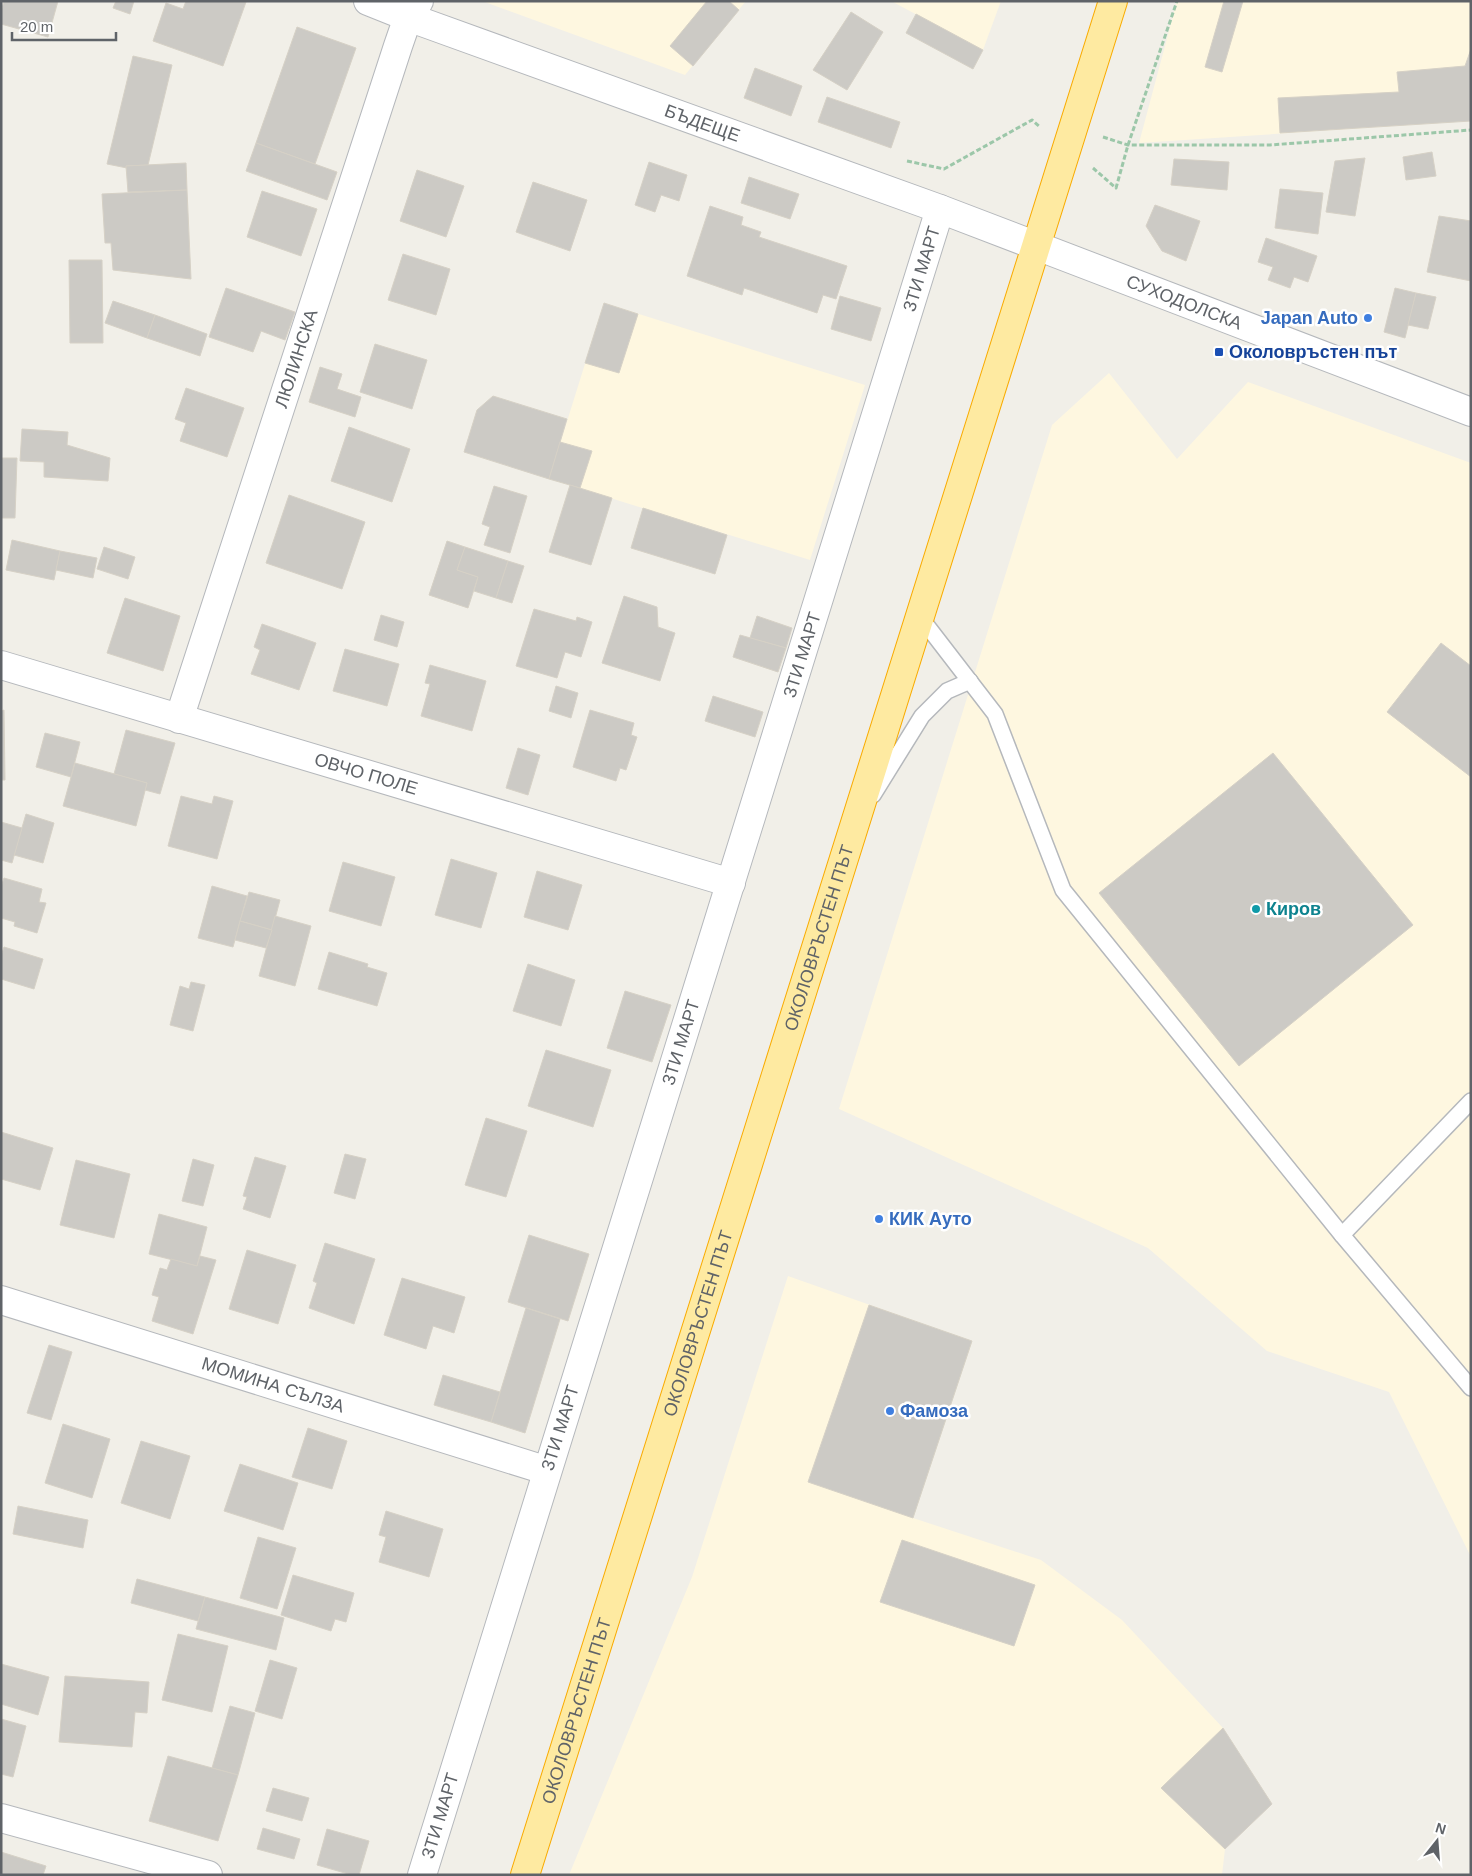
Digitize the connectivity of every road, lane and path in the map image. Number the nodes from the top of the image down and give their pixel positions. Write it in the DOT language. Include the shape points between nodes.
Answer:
graph roads {
  1 [pos="368,1"];
  2 [pos="1113,1"];
  3 [pos="1177,1"];
  4 [pos="413,9"];
  5 [pos="1032,120"];
  6 [pos="1471,130"];
  7 [pos="1128,144"];
  8 [pos="906,161"];
  9 [pos="1106,177"];
  10 [pos="940,209"];
  11 [pos="1036,247"];
  12 [pos="1471,412"];
  13 [pos="921,618"];
  14 [pos="1,665"];
  15 [pos="970,682"];
  16 [pos="180,718"];
  17 [pos="856,823"];
  18 [pos="731,883"];
  19 [pos="1471,1101"];
  20 [pos="1342,1235"];
  21 [pos="1,1300"];
  22 [pos="1471,1388"];
  23 [pos="545,1470"];
  24 [pos="1,1818"];
  25 [pos="208,1875"];
  26 [pos="422,1875"];
  27 [pos="526,1875"];
  1 -- 4 [label="street, БЪДЕЩЕ"];
  2 -- 11 [label="highway, ОКОЛОВРЪСТЕН ПЪТ"];
  3 -- 7 [label="path"];
  4 -- 10 [label="street, БЪДЕЩЕ"];
  4 -- 16 [label="street, ЛЮЛИНСКА"];
  5 -- 8 [label="path" via="944,169"];
  6 -- 7 [label="path" via="1270,145"];
  7 -- 9 [label="path" via="1116,188"];
  10 -- 11 [label="street, БЪДЕЩЕ"];
  10 -- 18 [label="street, 3ТИ МАРТ"];
  11 -- 12 [label="street, СУХОДОЛСКА"];
  11 -- 13 [label="highway, ОКОЛОВРЪСТЕН ПЪТ"];
  13 -- 15 [label="lane"];
  13 -- 17 [label="highway, ОКОЛОВРЪСТЕН ПЪТ"];
  14 -- 16 [label="street, ОВЧО ПОЛЕ"];
  15 -- 17 [label="lane" via="947,691 922,716"];
  15 -- 20 [label="lane" via="996,714 1063,890"];
  16 -- 18 [label="street, ОВЧО ПОЛЕ"];
  17 -- 27 [label="highway, ОКОЛОВРЪСТЕН ПЪТ"];
  18 -- 23 [label="street, 3ТИ МАРТ"];
  19 -- 20 [label="lane"];
  20 -- 22 [label="lane"];
  21 -- 23 [label="street, МОМИНА СЪЛЗА"];
  23 -- 26 [label="street, 3ТИ МАРТ"];
  24 -- 25 [label="street"];
}
